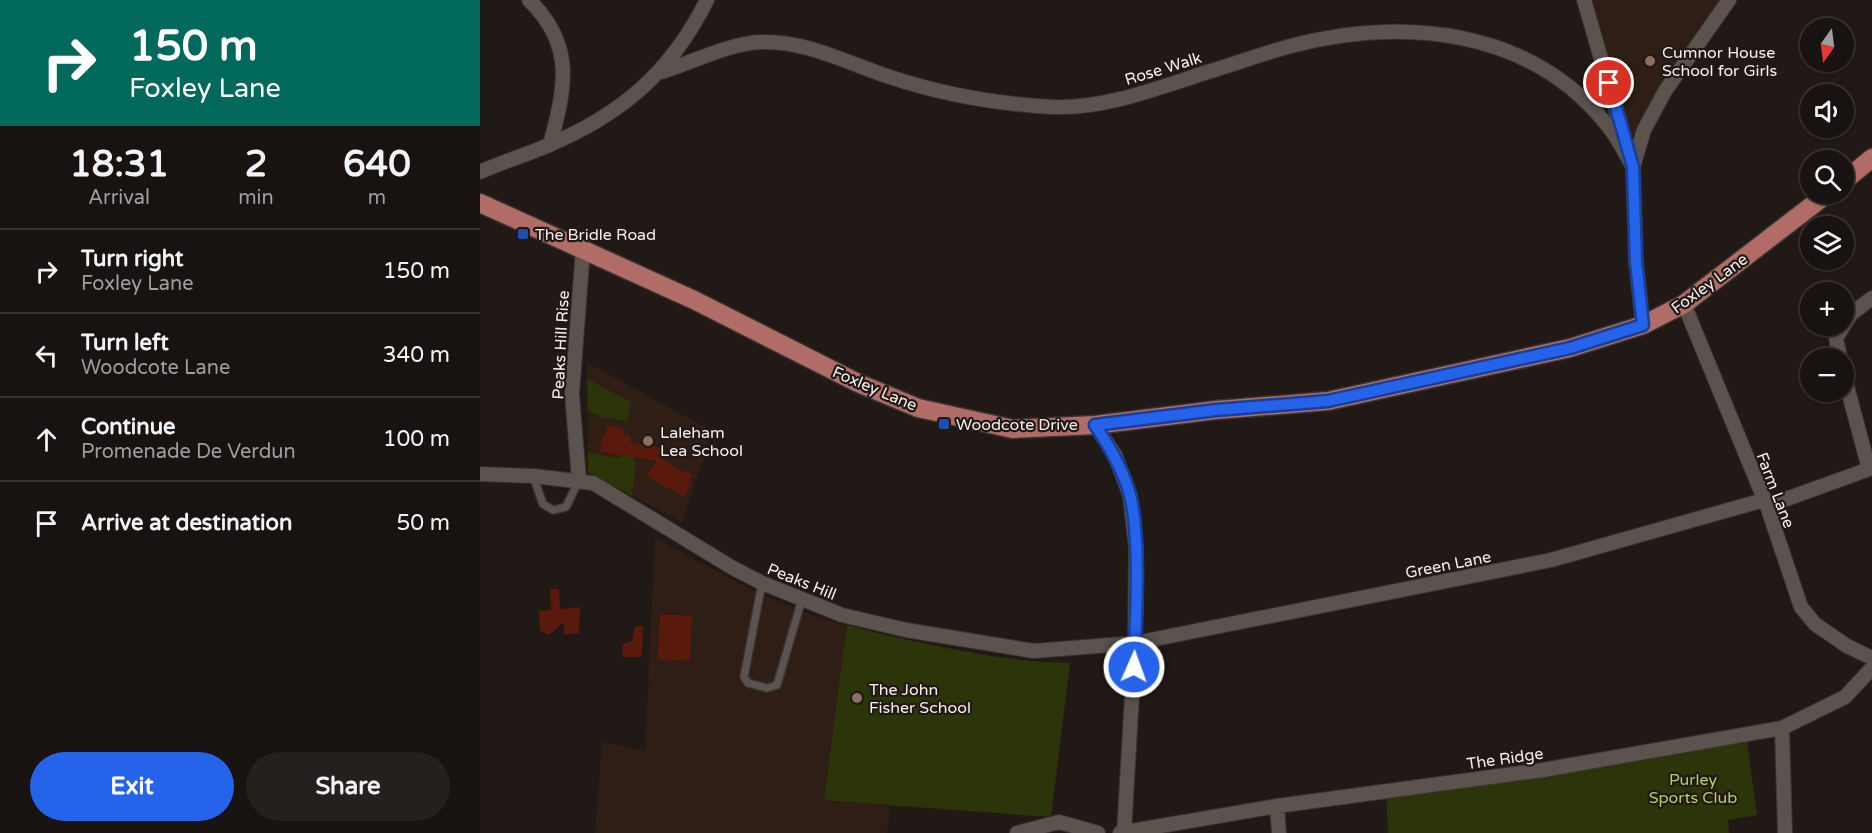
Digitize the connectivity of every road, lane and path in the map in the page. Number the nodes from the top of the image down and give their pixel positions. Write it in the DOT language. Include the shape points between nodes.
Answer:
graph roads {
  1 [pos="529,0"];
  2 [pos="707,0"];
  3 [pos="1584,0"];
  4 [pos="1729,0"];
  5 [pos="661,72"];
  6 [pos="550,145"];
  7 [pos="1872,158"];
  8 [pos="1633,167"];
  9 [pos="480,172"];
  10 [pos="1854,172"];
  11 [pos="480,203"];
  12 [pos="1814,204"];
  13 [pos="583,249"];
  14 [pos="1872,298"];
  15 [pos="1684,304"];
  16 [pos="1643,325"];
  17 [pos="1838,348"];
  18 [pos="1852,402"];
  19 [pos="1095,425"];
  20 [pos="1871,468"];
  21 [pos="480,474"];
  22 [pos="532,476"];
  23 [pos="579,480"];
  24 [pos="1766,503"];
  25 [pos="762,583"];
  26 [pos="802,599"];
  27 [pos="1135,643"];
  28 [pos="1872,658"];
  29 [pos="1872,668"];
  30 [pos="1782,728"];
  31 [pos="1277,806"];
  32 [pos="1017,833"];
  33 [pos="1098,833"];
  34 [pos="1123,833"];
  35 [pos="1279,833"];
  36 [pos="1785,833"];
  1 -- 6 [label="street" via="554,34 565,68"];
  2 -- 5 [label="street" via="692,30"];
  3 -- 8 [label="street"];
  4 -- 8 [label="street" via="1665,91 1644,130"];
  5 -- 6 [label="street" via="598,121"];
  5 -- 8 [label="street, Rose Walk" via="760,42 804,48 941,92 1016,104 1076,107 1157,88 1309,42 1385,31 1434,32 1487,42 1557,77 1610,128"];
  6 -- 9 [label="street"];
  7 -- 10 [label="main road"];
  8 -- 16 [label="street" via="1636,262"];
  11 -- 13 [label="main road, Foxley Lane"];
  12 -- 15 [label="main road, Foxley Lane"];
  13 -- 19 [label="main road, Foxley Lane" via="858,383 918,408 1012,429"];
  13 -- 23 [label="street, Peaks Hill Rise" via="572,394"];
  14 -- 17 [label="street" via="1851,314 1836,338"];
  15 -- 16 [label="main road, Foxley Lane"];
  15 -- 24 [label="street, Farm Lane"];
  16 -- 19 [label="main road, Foxley Lane" via="1570,348 1328,401"];
  18 -- 20 [label="street"];
  19 -- 27 [label="street" via="1115,455 1130,496 1136,548"];
  20 -- 24 [label="street, Green Lane"];
  21 -- 22 [label="street, Peaks Hill"];
  22 -- 23 [label="street, Peaks Hill"];
  22 -- 23 [label="lane" via="543,504 553,510 566,507"];
  23 -- 25 [label="street, Peaks Hill" via="609,492"];
  24 -- 27 [label="street, Green Lane" via="1551,560"];
  24 -- 28 [label="street, Farm Lane" via="1801,607 1815,624"];
  25 -- 26 [label="street, Peaks Hill"];
  25 -- 26 [label="lane" via="744,676 748,683 767,688 777,685"];
  26 -- 27 [label="street, Peaks Hill" via="842,615 1003,648 1060,651"];
  27 -- 34 [label="street"];
  29 -- 30 [label="street, The Ridge" via="1845,697"];
  30 -- 31 [label="street, The Ridge" via="1543,770"];
  30 -- 36 [label="street"];
  31 -- 34 [label="street, The Ridge"];
  31 -- 35 [label="street"];
  32 -- 33 [label="street" via="1059,822"];
}
